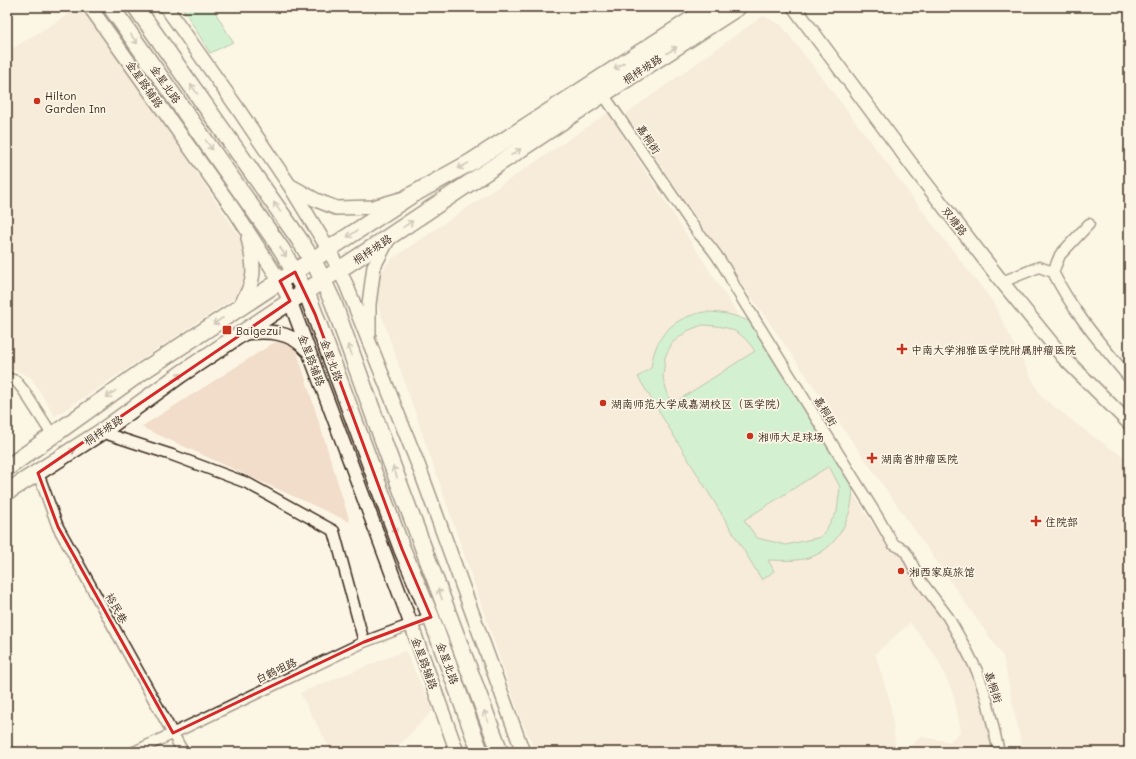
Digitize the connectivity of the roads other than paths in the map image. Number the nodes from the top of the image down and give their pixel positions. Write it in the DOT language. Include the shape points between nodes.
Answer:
graph roads {
  1 [pos="90,7"];
  2 [pos="112,7"];
  3 [pos="136,7"];
  4 [pos="166,7"];
  5 [pos="711,7"];
  6 [pos="738,7"];
  7 [pos="794,7"];
  8 [pos="603,94"];
  9 [pos="290,186"];
  10 [pos="410,196"];
  11 [pos="1089,224"];
  12 [pos="247,230"];
  13 [pos="389,237"];
  14 [pos="328,250"];
  15 [pos="313,260"];
  16 [pos="339,270"];
  17 [pos="295,272"];
  18 [pos="1053,272"];
  19 [pos="323,280"];
  20 [pos="280,281"];
  21 [pos="1002,282"];
  22 [pos="305,292"];
  23 [pos="290,301"];
  24 [pos="238,308"];
  25 [pos="243,333"];
  26 [pos="369,342"];
  27 [pos="310,353"];
  28 [pos="7,378"];
  29 [pos="1129,378"];
  30 [pos="1129,423"];
  31 [pos="101,432"];
  32 [pos="53,436"];
  33 [pos="7,468"];
  34 [pos="38,473"];
  35 [pos="7,492"];
  36 [pos="431,617"];
  37 [pos="411,624"];
  38 [pos="364,642"];
  39 [pos="173,733"];
  40 [pos="134,752"];
  41 [pos="183,752"];
  42 [pos="457,752"];
  43 [pos="480,752"];
  44 [pos="500,752"];
  45 [pos="523,752"];
  46 [pos="1000,752"];
  1 -- 12 [label="street, 金星路辅路"];
  2 -- 17 [label="main road, 金星北路, one-way" via="239,187"];
  15 -- 3 [label="main road, 金星北路, one-way"];
  4 -- 9 [label="street"];
  5 -- 10 [label="main road, 桐梓坡路, one-way" via="471,162"];
  8 -- 6 [label="main road, 桐梓坡路, one-way"];
  7 -- 21 [label="street, 双塘路"];
  13 -- 8 [label="main road, 桐梓坡路, one-way"];
  8 -- 46 [label="street, 嘉桐街" via="698,232 710,244 893,544 907,554 920,580 953,625 977,670"];
  9 -- 10 [label="street" via="336,208 372,207"];
  9 -- 14 [label="street"];
  10 -- 14 [label="main road, 桐梓坡路, one-way"];
  11 -- 18 [label="street" via="1060,255"];
  12 -- 20 [label="street, 金星路辅路"];
  12 -- 24 [label="street" via="253,259 253,280"];
  13 -- 16 [label="main road, 桐梓坡路"];
  13 -- 26 [label="street" via="374,266 369,304"];
  14 -- 15 [label="main road, 桐梓坡路"];
  14 -- 16 [label="street"];
  15 -- 17 [label="main road, 桐梓坡路"];
  15 -- 19 [label="main road, 金星北路"];
  16 -- 19 [label="main road, 桐梓坡路"];
  16 -- 26 [label="street"];
  17 -- 20 [label="main road, 桐梓坡路"];
  17 -- 22 [label="main road, 金星北路"];
  18 -- 21 [label="street" via="1039,267"];
  18 -- 29 [label="street" via="1101,345"];
  19 -- 22 [label="main road, 桐梓坡路"];
  44 -- 19 [label="main road, 金星北路, one-way"];
  20 -- 23 [label="street, 金星路辅路"];
  20 -- 24 [label="main road, 桐梓坡路"];
  21 -- 30 [label="street, 双塘路" via="1063,357"];
  22 -- 23 [label="main road, 桐梓坡路"];
  22 -- 36 [label="main road, 金星北路, one-way" via="402,549"];
  23 -- 25 [label="main road, 桐梓坡路"];
  23 -- 27 [label="street, 金星路辅路"];
  24 -- 32 [label="main road, 桐梓坡路, one-way" via="143,371"];
  25 -- 27 [label="street" via="268,331 288,336 300,342"];
  31 -- 25 [label="main road, 桐梓坡路, one-way"];
  26 -- 45 [label="street" via="419,468"];
  27 -- 37 [label="street, 金星路辅路"];
  28 -- 32 [label="street" via="16,381 24,391"];
  34 -- 31 [label="main road, 桐梓坡路, one-way"];
  31 -- 38 [label="street" via="247,483 334,531"];
  32 -- 33 [label="main road, 桐梓坡路"];
  34 -- 35 [label="main road, 桐梓坡路"];
  34 -- 39 [label="street, 裕民巷" via="58,526"];
  36 -- 37 [label="street, 白鹤咀路"];
  36 -- 43 [label="main road, 金星北路"];
  37 -- 38 [label="street, 白鹤咀路"];
  37 -- 42 [label="street, 金星路辅路"];
  38 -- 39 [label="street, 白鹤咀路"];
  39 -- 40 [label="street, 白鹤咀路"];
  39 -- 41 [label="street, 裕民巷"];
}
